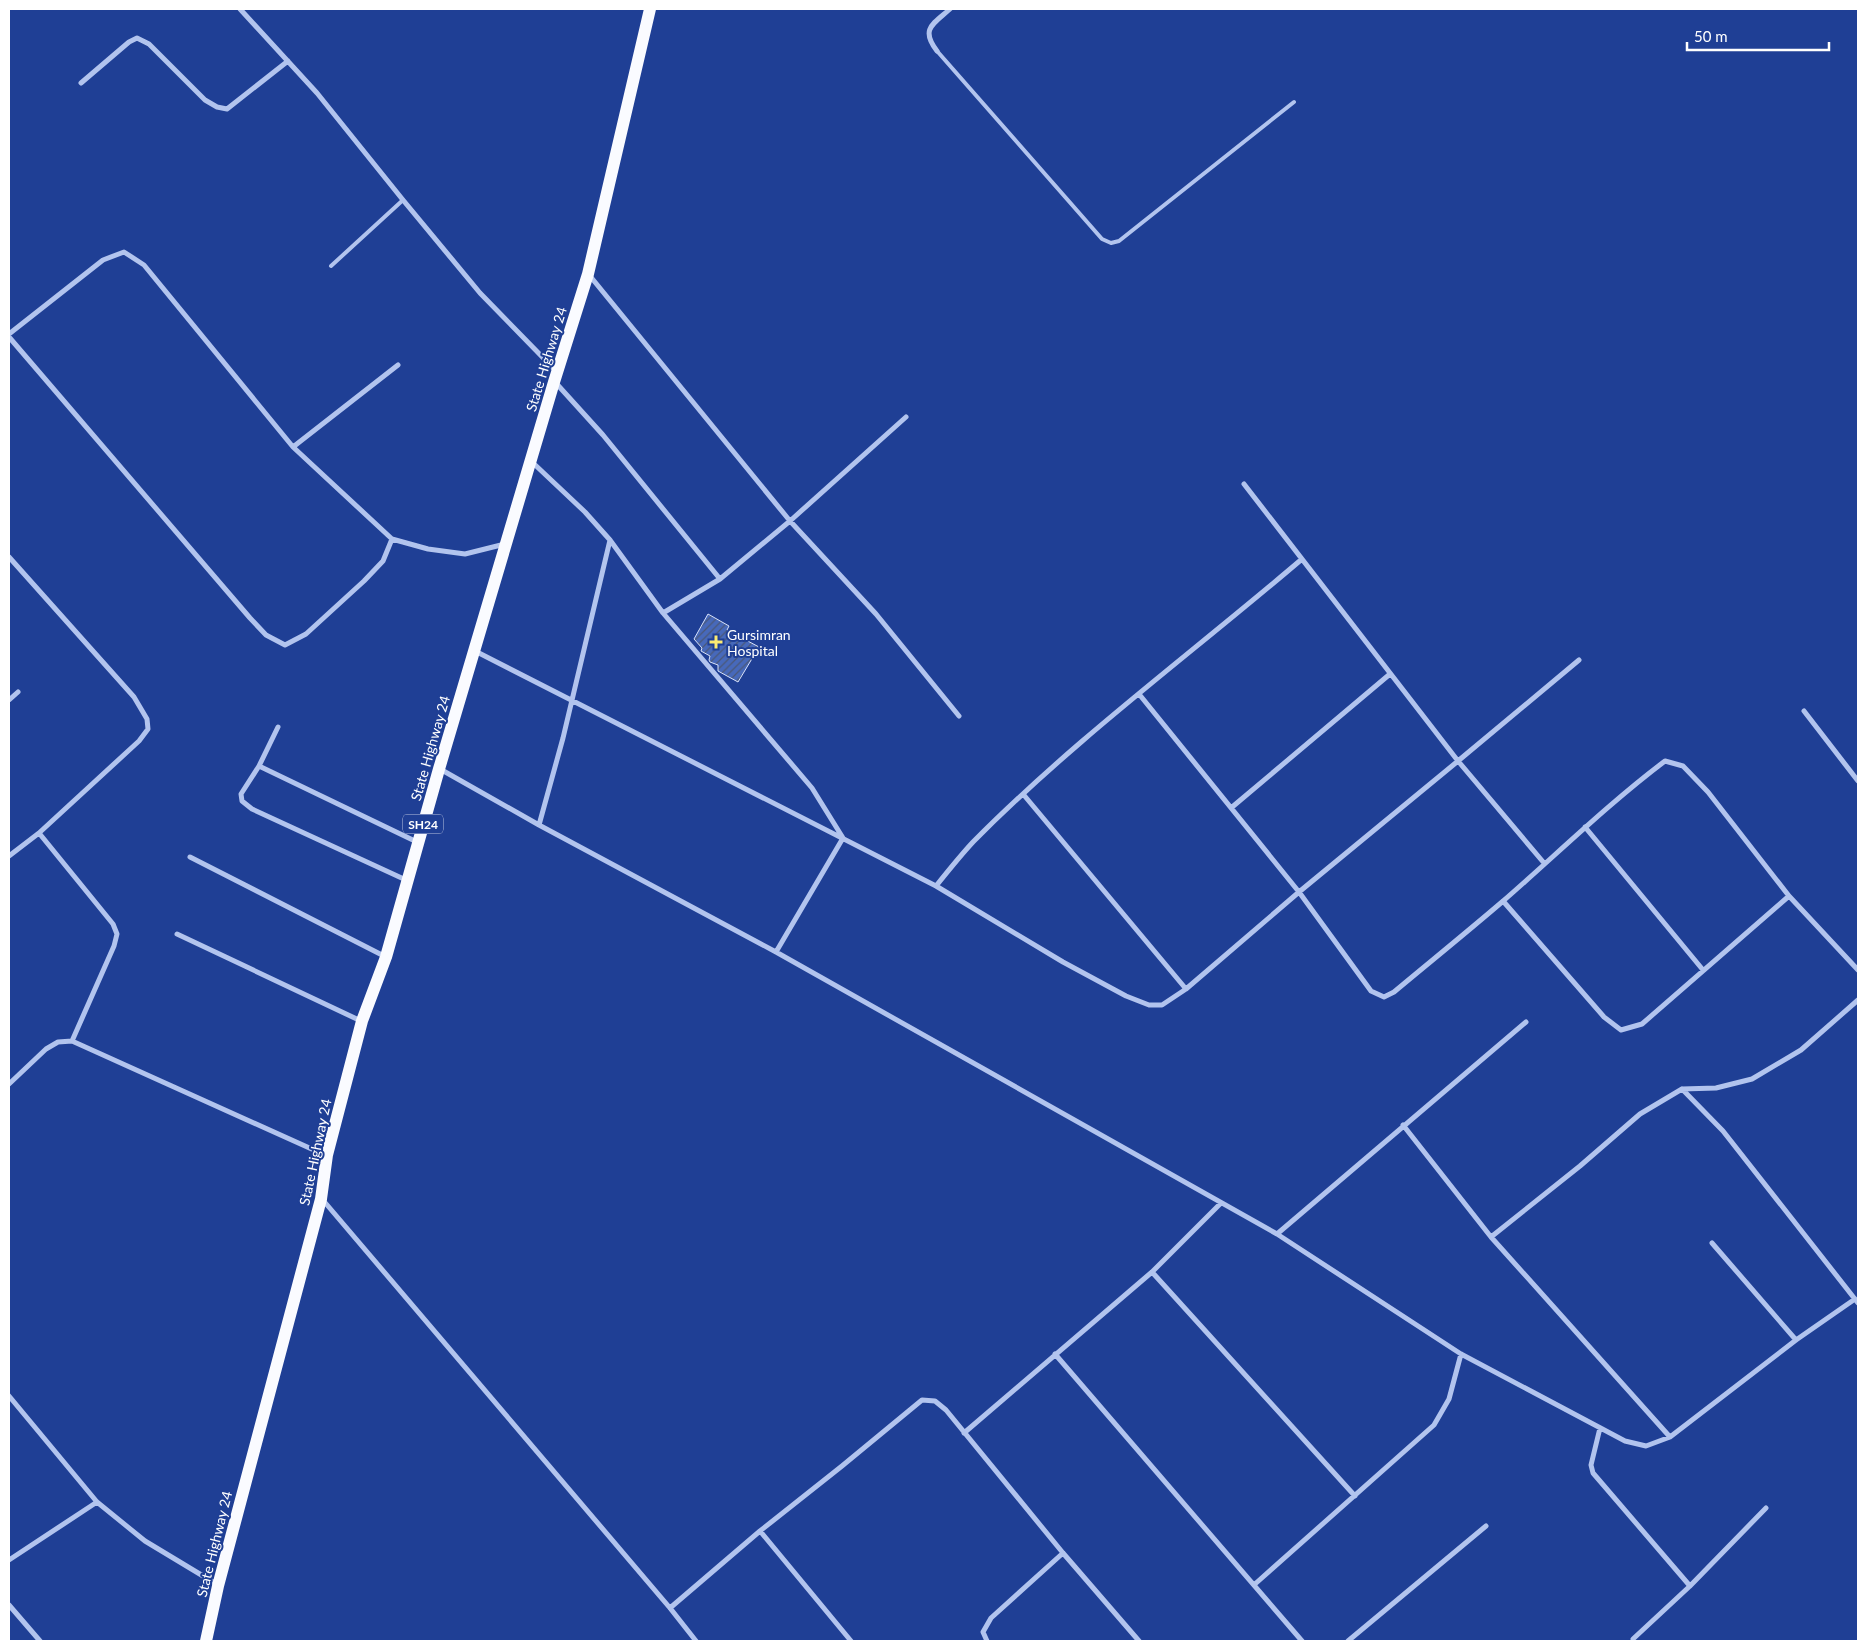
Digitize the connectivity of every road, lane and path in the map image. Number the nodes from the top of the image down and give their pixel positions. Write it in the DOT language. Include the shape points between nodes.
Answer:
graph roads {
  1 [pos="240,9"];
  2 [pos="650,9"];
  3 [pos="950,9"];
  4 [pos="938,51"];
  5 [pos="288,61"];
  6 [pos="81,83"];
  7 [pos="1294,102"];
  8 [pos="403,200"];
  9 [pos="331,266"];
  10 [pos="588,274"];
  11 [pos="9,336"];
  12 [pos="398,365"];
  13 [pos="556,377"];
  14 [pos="906,417"];
  15 [pos="293,447"];
  16 [pos="530,461"];
  17 [pos="1244,484"];
  18 [pos="790,521"];
  19 [pos="392,539"];
  20 [pos="610,540"];
  21 [pos="506,544"];
  22 [pos="9,557"];
  23 [pos="1302,559"];
  24 [pos="720,579"];
  25 [pos="663,614"];
  26 [pos="474,651"];
  27 [pos="1579,660"];
  28 [pos="1390,674"];
  29 [pos="18,692"];
  30 [pos="1139,694"];
  31 [pos="9,700"];
  32 [pos="572,700"];
  33 [pos="1804,711"];
  34 [pos="959,716"];
  35 [pos="278,727"];
  36 [pos="1458,761"];
  37 [pos="259,766"];
  38 [pos="439,768"];
  39 [pos="1858,780"];
  40 [pos="1022,794"];
  41 [pos="1231,808"];
  42 [pos="539,825"];
  43 [pos="1585,827"];
  44 [pos="39,833"];
  45 [pos="843,838"];
  46 [pos="418,842"];
  47 [pos="9,856"];
  48 [pos="190,857"];
  49 [pos="1544,863"];
  50 [pos="409,881"];
  51 [pos="936,886"];
  52 [pos="1299,892"];
  53 [pos="1789,896"];
  54 [pos="1503,901"];
  55 [pos="177,934"];
  56 [pos="776,952"];
  57 [pos="386,957"];
  58 [pos="1703,970"];
  59 [pos="1858,970"];
  60 [pos="1186,988"];
  61 [pos="1858,1000"];
  62 [pos="362,1021"];
  63 [pos="1526,1022"];
  64 [pos="72,1041"];
  65 [pos="9,1084"];
  66 [pos="1682,1089"];
  67 [pos="1404,1125"];
  68 [pos="327,1155"];
  69 [pos="321,1198"];
  70 [pos="1221,1203"];
  71 [pos="1278,1234"];
  72 [pos="1491,1237"];
  73 [pos="1712,1243"];
  74 [pos="1152,1272"];
  75 [pos="1856,1301"];
  76 [pos="1796,1340"];
  77 [pos="1055,1354"];
  78 [pos="1461,1354"];
  79 [pos="9,1396"];
  80 [pos="1600,1428"];
  81 [pos="964,1433"];
  82 [pos="1670,1437"];
  83 [pos="1355,1496"];
  84 [pos="96,1502"];
  85 [pos="1766,1508"];
  86 [pos="1486,1526"];
  87 [pos="760,1531"];
  88 [pos="1063,1554"];
  89 [pos="9,1560"];
  90 [pos="1255,1584"];
  91 [pos="218,1586"];
  92 [pos="1690,1586"];
  93 [pos="9,1605"];
  94 [pos="670,1608"];
  95 [pos="1633,1639"];
  96 [pos="40,1641"];
  97 [pos="206,1641"];
  98 [pos="696,1641"];
  99 [pos="851,1641"];
  100 [pos="987,1641"];
  101 [pos="1139,1641"];
  102 [pos="1302,1641"];
  103 [pos="1348,1641"];
  1 -- 5 [label="street"];
  2 -- 10 [label="main road, State Highway 24 / SH24"];
  3 -- 4 [label="street" via="928,32 929,40"];
  4 -- 7 [label="lane" via="1102,240 1111,243 1119,241"];
  5 -- 6 [label="street" via="227,109 217,108 205,100 149,44 138,38"];
  5 -- 8 [label="street" via="317,92"];
  8 -- 9 [label="lane"];
  8 -- 13 [label="street" via="480,293"];
  10 -- 13 [label="main road, State Highway 24 / SH24"];
  10 -- 18 [label="street"];
  11 -- 15 [label="street" via="103,260 124,252 144,265"];
  11 -- 19 [label="street" via="250,618 266,635 279,642 285,645 306,634 383,561"];
  12 -- 15 [label="street"];
  13 -- 16 [label="main road, State Highway 24 / SH24"];
  13 -- 24 [label="street"];
  14 -- 18 [label="street"];
  15 -- 19 [label="street"];
  16 -- 20 [label="street"];
  16 -- 21 [label="main road, State Highway 24 / SH24"];
  17 -- 23 [label="street"];
  18 -- 24 [label="street"];
  18 -- 34 [label="street" via="876,614"];
  19 -- 21 [label="street" via="428,549 465,554"];
  20 -- 25 [label="street"];
  20 -- 32 [label="street"];
  21 -- 26 [label="main road, State Highway 24 / SH24"];
  22 -- 44 [label="street" via="134,696 147,719 148,729 139,741"];
  23 -- 28 [label="street"];
  23 -- 30 [label="street"];
  24 -- 25 [label="street"];
  25 -- 45 [label="street" via="812,788"];
  26 -- 32 [label="street"];
  26 -- 38 [label="main road, State Highway 24 / SH24"];
  27 -- 36 [label="street"];
  28 -- 36 [label="street"];
  28 -- 41 [label="street"];
  29 -- 31 [label="street"];
  30 -- 40 [label="street"];
  30 -- 41 [label="street"];
  32 -- 42 [label="street"];
  32 -- 45 [label="street"];
  33 -- 39 [label="street"];
  35 -- 37 [label="street"];
  36 -- 49 [label="street"];
  36 -- 52 [label="street"];
  37 -- 46 [label="street"];
  37 -- 50 [label="street" via="242,794 242,801"];
  38 -- 42 [label="street"];
  38 -- 46 [label="main road, State Highway 24 / SH24"];
  40 -- 51 [label="street"];
  40 -- 60 [label="street"];
  41 -- 52 [label="street"];
  42 -- 56 [label="street"];
  43 -- 49 [label="street"];
  43 -- 53 [label="street" via="1666,761 1684,766"];
  43 -- 58 [label="street"];
  44 -- 47 [label="street"];
  44 -- 64 [label="street" via="113,924 117,934"];
  45 -- 51 [label="street"];
  45 -- 56 [label="street"];
  46 -- 50 [label="main road, State Highway 24 / SH24"];
  48 -- 57 [label="street"];
  49 -- 54 [label="street"];
  50 -- 57 [label="main road, State Highway 24 / SH24"];
  51 -- 60 [label="street" via="1126,996 1149,1005 1162,1005"];
  52 -- 54 [label="street" via="1371,991 1384,996 1394,992"];
  52 -- 60 [label="street"];
  53 -- 58 [label="street"];
  53 -- 59 [label="street"];
  54 -- 58 [label="street" via="1604,1018 1621,1030 1642,1024"];
  55 -- 62 [label="street"];
  56 -- 70 [label="street"];
  57 -- 62 [label="main road, State Highway 24 / SH24"];
  61 -- 66 [label="street" via="1801,1050 1752,1079 1716,1088"];
  62 -- 68 [label="main road, State Highway 24 / SH24"];
  63 -- 67 [label="street"];
  64 -- 65 [label="street" via="58,1042 46,1049"];
  64 -- 68 [label="street"];
  66 -- 72 [label="street" via="1640,1114"];
  66 -- 75 [label="street" via="1723,1131"];
  67 -- 71 [label="street"];
  67 -- 72 [label="street"];
  68 -- 69 [label="main road, State Highway 24 / SH24"];
  69 -- 91 [label="main road, State Highway 24 / SH24"];
  69 -- 94 [label="street"];
  70 -- 71 [label="street"];
  70 -- 74 [label="street"];
  71 -- 78 [label="street"];
  72 -- 82 [label="street"];
  73 -- 76 [label="street"];
  74 -- 77 [label="street"];
  74 -- 83 [label="street"];
  75 -- 76 [label="street"];
  76 -- 82 [label="street"];
  77 -- 81 [label="street"];
  77 -- 90 [label="street"];
  78 -- 80 [label="street"];
  78 -- 83 [label="street" via="1449,1399 1434,1425"];
  79 -- 84 [label="street"];
  80 -- 82 [label="street" via="1624,1441 1646,1446"];
  80 -- 92 [label="street" via="1591,1465 1593,1473"];
  81 -- 87 [label="street" via="935,1401 922,1400"];
  81 -- 88 [label="street"];
  83 -- 90 [label="street"];
  84 -- 89 [label="street"];
  84 -- 91 [label="street" via="145,1541"];
  85 -- 92 [label="street"];
  86 -- 103 [label="street"];
  87 -- 94 [label="street"];
  87 -- 99 [label="street"];
  88 -- 100 [label="street" via="991,1618 983,1632"];
  88 -- 101 [label="street"];
  90 -- 102 [label="street"];
  91 -- 97 [label="main road, State Highway 24 / SH24"];
  92 -- 95 [label="street"];
  93 -- 96 [label="street"];
  94 -- 98 [label="street"];
}
